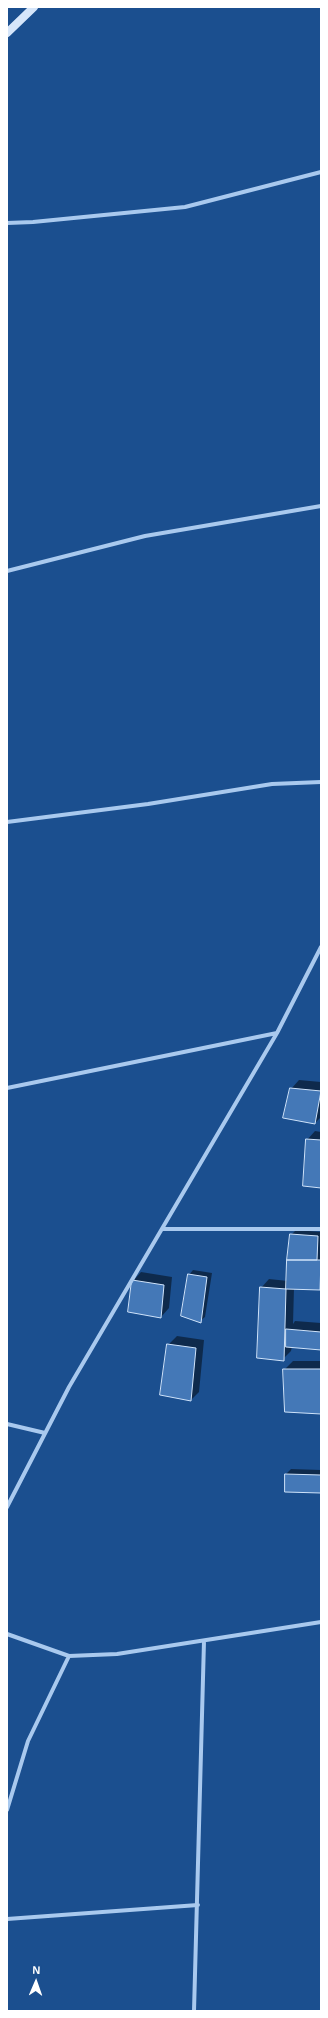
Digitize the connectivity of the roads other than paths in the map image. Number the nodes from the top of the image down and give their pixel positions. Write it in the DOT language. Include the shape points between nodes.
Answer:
graph roads {
  1 [pos="34,7"];
  2 [pos="7,33"];
  3 [pos="321,172"];
  4 [pos="7,223"];
  5 [pos="321,506"];
  6 [pos="7,571"];
  7 [pos="321,782"];
  8 [pos="7,822"];
  9 [pos="321,947"];
  10 [pos="276,1033"];
  11 [pos="7,1088"];
  12 [pos="162,1229"];
  13 [pos="321,1229"];
  14 [pos="7,1424"];
  15 [pos="45,1433"];
  16 [pos="7,1507"];
  17 [pos="321,1622"];
  18 [pos="7,1634"];
  19 [pos="204,1641"];
  20 [pos="69,1656"];
  21 [pos="7,1810"];
  22 [pos="198,1905"];
  23 [pos="7,1919"];
  24 [pos="194,2011"];
  1 -- 2 [label="main road"];
  3 -- 4 [label="street" via="185,207"];
  5 -- 6 [label="street" via="145,536"];
  7 -- 8 [label="street" via="272,784 148,804"];
  9 -- 10 [label="street"];
  10 -- 11 [label="street"];
  10 -- 12 [label="street"];
  12 -- 13 [label="street"];
  12 -- 15 [label="street" via="69,1387"];
  14 -- 15 [label="street"];
  15 -- 16 [label="street"];
  17 -- 19 [label="street"];
  18 -- 20 [label="street"];
  19 -- 20 [label="street" via="117,1654"];
  19 -- 22 [label="street"];
  20 -- 21 [label="street" via="28,1741"];
  22 -- 23 [label="street"];
  22 -- 24 [label="street"];
}
